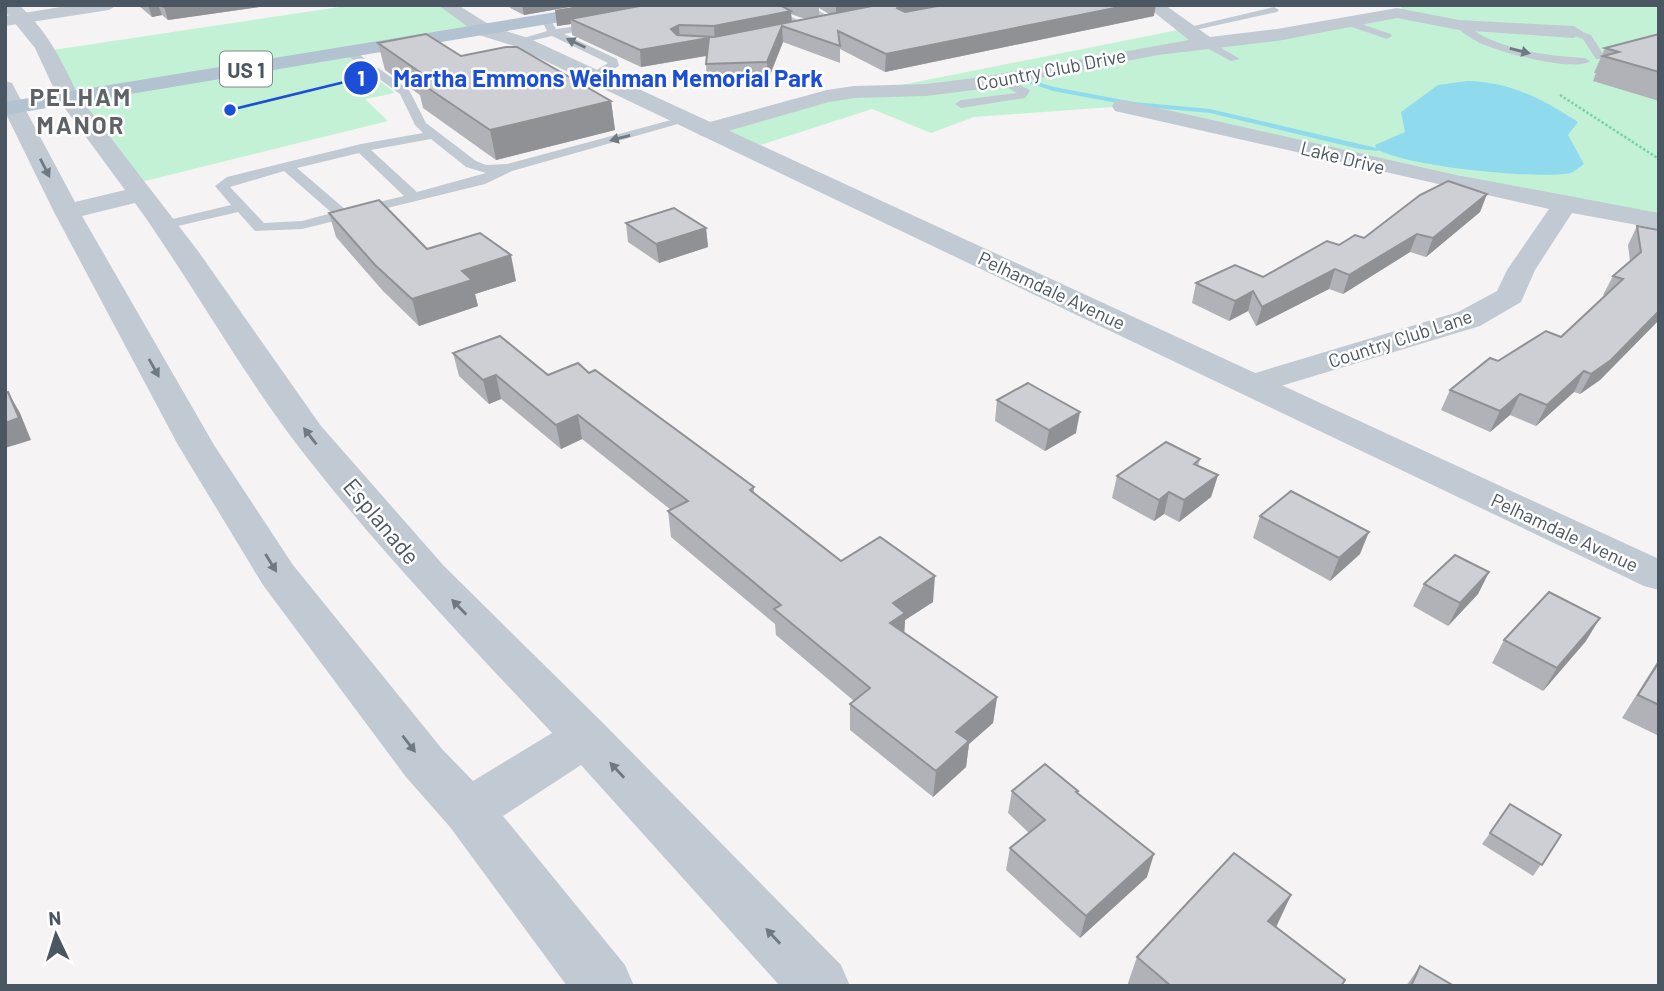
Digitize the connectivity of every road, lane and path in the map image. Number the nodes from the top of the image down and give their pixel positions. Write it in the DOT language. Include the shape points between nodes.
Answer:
graph roads {
  1 [pos="109,5"];
  2 [pos="446,5"];
  3 [pos="632,5"];
  4 [pos="760,5"];
  5 [pos="801,5"];
  6 [pos="1153,5"];
  7 [pos="1396,9"];
  8 [pos="1274,10"];
  9 [pos="13,15"];
  10 [pos="1346,22"];
  11 [pos="607,23"];
  12 [pos="845,24"];
  13 [pos="1459,25"];
  14 [pos="550,26"];
  15 [pos="1186,29"];
  16 [pos="486,31"];
  17 [pos="830,31"];
  18 [pos="1574,32"];
  19 [pos="790,34"];
  20 [pos="1387,36"];
  21 [pos="819,38"];
  22 [pos="41,41"];
  23 [pos="521,42"];
  24 [pos="17,44"];
  25 [pos="1207,44"];
  26 [pos="349,52"];
  27 [pos="1600,57"];
  28 [pos="1235,59"];
  29 [pos="1585,61"];
  30 [pos="594,76"];
  31 [pos="1000,79"];
  32 [pos="1560,95"];
  33 [pos="69,99"];
  34 [pos="8,101"];
  35 [pos="961,103"];
  36 [pos="1123,106"];
  37 [pos="696,125"];
  38 [pos="434,135"];
  39 [pos="361,148"];
  40 [pos="1659,159"];
  41 [pos="287,166"];
  42 [pos="508,168"];
  43 [pos="414,197"];
  44 [pos="240,206"];
  45 [pos="1564,206"];
  46 [pos="153,209"];
  47 [pos="67,212"];
  48 [pos="343,215"];
  49 [pos="1659,221"];
  50 [pos="1254,384"];
  51 [pos="1659,576"];
  52 [pos="586,737"];
  53 [pos="468,811"];
  54 [pos="604,986"];
  55 [pos="820,986"];
  1 -- 9 [label="street"];
  2 -- 16 [label="street, Pelhamdale Avenue"];
  3 -- 14 [label="main road, US 1"];
  4 -- 17 [label="lane" via="796,23"];
  5 -- 17 [label="lane" via="830,20"];
  6 -- 15 [label="street"];
  7 -- 10 [label="street, Country Club Drive"];
  7 -- 13 [label="street"];
  8 -- 15 [label="lane"];
  9 -- 22 [label="street, Esplanade"];
  10 -- 20 [label="lane"];
  10 -- 25 [label="street, Country Club Drive"];
  11 -- 14 [label="lane"];
  12 -- 17 [label="lane"];
  13 -- 18 [label="street"];
  13 -- 29 [label="lane, one-way" via="1497,45 1558,60"];
  14 -- 16 [label="main road, US 1"];
  14 -- 23 [label="lane"];
  30 -- 14 [label="lane, one-way" via="614,66 613,61"];
  15 -- 25 [label="street"];
  16 -- 23 [label="street, Pelhamdale Avenue"];
  16 -- 26 [label="main road, US 1"];
  17 -- 19 [label="lane"];
  17 -- 21 [label="lane"];
  18 -- 27 [label="lane" via="1587,37"];
  22 -- 24 [label="street"];
  22 -- 33 [label="street, Esplanade"];
  23 -- 30 [label="street, Pelhamdale Avenue"];
  25 -- 28 [label="lane"];
  25 -- 31 [label="street, Country Club Drive"];
  26 -- 33 [label="main road, US 1"];
  26 -- 38 [label="lane" via="405,92 421,125"];
  30 -- 37 [label="street, Pelhamdale Avenue"];
  31 -- 35 [label="lane" via="1024,91 1021,96"];
  31 -- 37 [label="street, Country Club Drive" via="926,90 827,96"];
  32 -- 40 [label="path"];
  33 -- 34 [label="main road, US 1"];
  33 -- 46 [label="street, Esplanade"];
  34 -- 47 [label="street, one-way"];
  36 -- 45 [label="street, Lake Drive"];
  37 -- 42 [label="lane, one-way"];
  37 -- 50 [label="street, Pelhamdale Avenue"];
  38 -- 39 [label="lane"];
  38 -- 42 [label="lane" via="471,164"];
  39 -- 41 [label="lane"];
  39 -- 43 [label="lane"];
  41 -- 44 [label="lane" via="222,186"];
  41 -- 48 [label="lane"];
  42 -- 43 [label="lane" via="480,181"];
  43 -- 48 [label="lane"];
  44 -- 46 [label="lane"];
  44 -- 48 [label="lane" via="260,228 302,225"];
  45 -- 49 [label="street"];
  45 -- 50 [label="street, Country Club Lane" via="1521,270 1510,296 1469,319"];
  46 -- 47 [label="street"];
  52 -- 46 [label="street, Esplanade, one-way" via="429,576 308,434"];
  47 -- 53 [label="street, one-way" via="196,445 278,575 424,763"];
  50 -- 51 [label="street, Pelhamdale Avenue"];
  52 -- 53 [label="street"];
  55 -- 52 [label="street, Esplanade, one-way"];
  53 -- 54 [label="street"];
}
